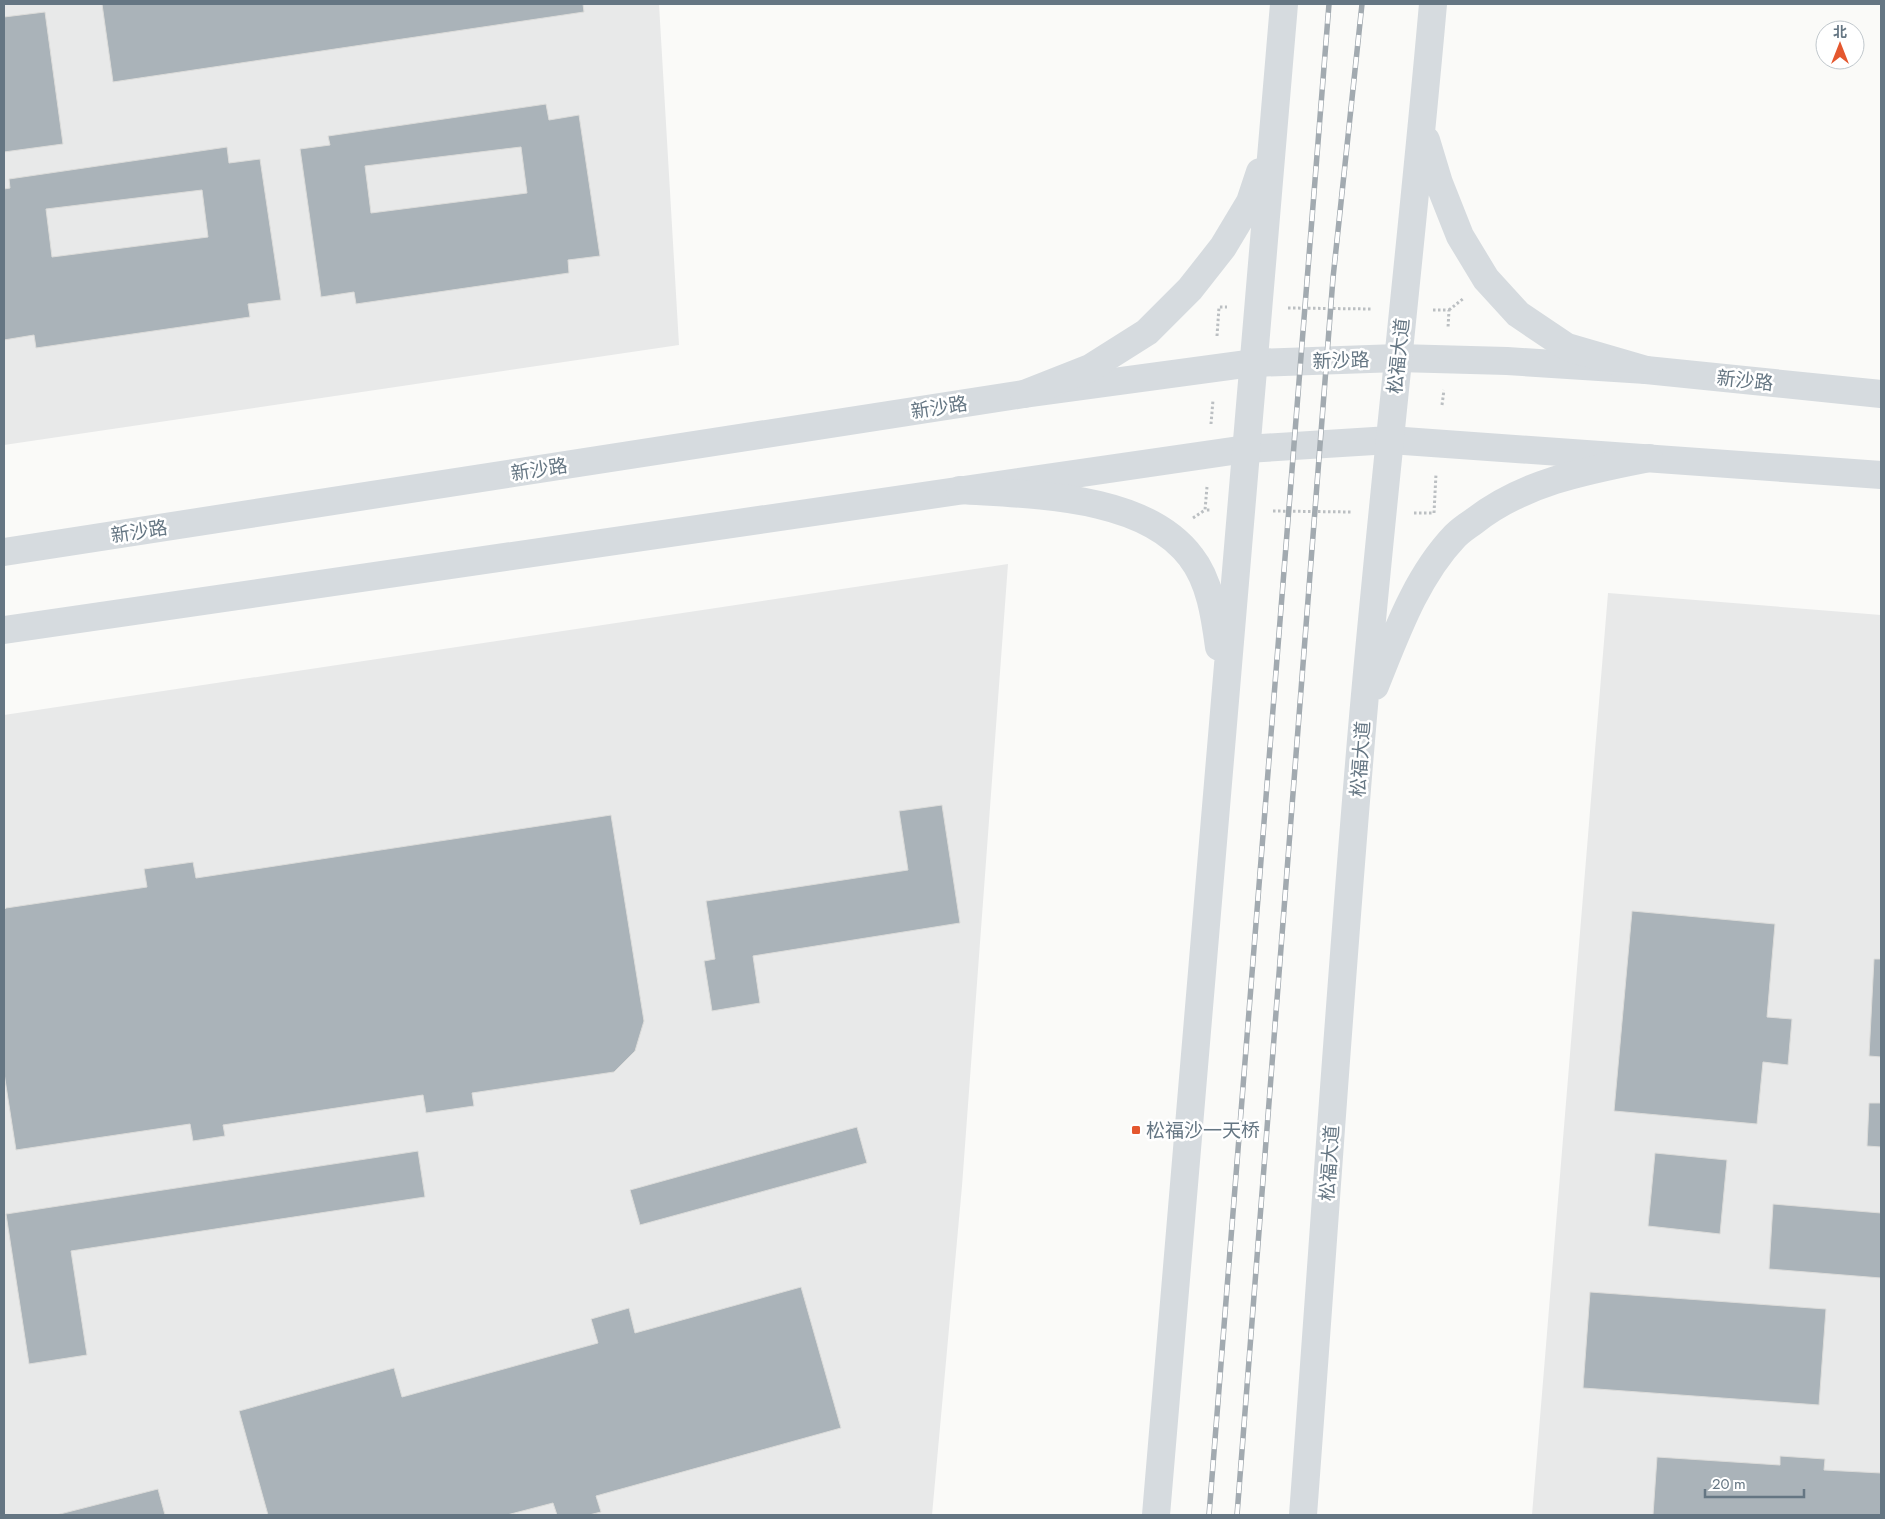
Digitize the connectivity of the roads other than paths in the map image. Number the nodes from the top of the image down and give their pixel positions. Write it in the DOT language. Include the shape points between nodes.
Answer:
graph roads {
  1 [pos="1284,4"];
  2 [pos="1433,4"];
  3 [pos="1422,129"];
  4 [pos="1273,130"];
  5 [pos="1398,358"];
  6 [pos="1253,363"];
  7 [pos="1646,370"];
  8 [pos="1024,394"];
  9 [pos="1881,394"];
  10 [pos="1390,440"];
  11 [pos="1246,449"];
  12 [pos="1649,458"];
  13 [pos="1881,475"];
  14 [pos="960,490"];
  15 [pos="4,552"];
  16 [pos="4,630"];
  17 [pos="1225,687"];
  18 [pos="1363,718"];
  19 [pos="1156,1515"];
  20 [pos="1303,1515"];
  1 -- 4 [label="main road"];
  2 -- 3 [label="main road, 松福大道"];
  3 -- 5 [label="main road, 松福大道"];
  3 -- 7 [label="main road" via="1438,183 1460,236 1486,279 1518,314 1567,347"];
  4 -- 6 [label="main road"];
  4 -- 8 [label="main road" via="1250,202 1223,247 1190,288 1147,332 1090,368"];
  5 -- 6 [label="main road, 新沙路"];
  5 -- 7 [label="main road, 新沙路"];
  5 -- 10 [label="main road, 松福大道"];
  6 -- 8 [label="main road, 新沙路"];
  6 -- 11 [label="main road"];
  7 -- 9 [label="main road, 新沙路"];
  8 -- 15 [label="main road, 新沙路"];
  10 -- 11 [label="main road"];
  10 -- 12 [label="main road"];
  10 -- 18 [label="main road, 松福大道"];
  11 -- 14 [label="main road"];
  11 -- 17 [label="main road"];
  12 -- 13 [label="main road"];
  12 -- 18 [label="main road" via="1586,470 1533,488 1492,507 1455,536 1423,578"];
  14 -- 16 [label="main road"];
  14 -- 17 [label="main road" via="1083,502 1125,511 1169,533 1192,557 1205,582 1216,624"];
  17 -- 19 [label="main road"];
  18 -- 20 [label="main road, 松福大道"];
}
